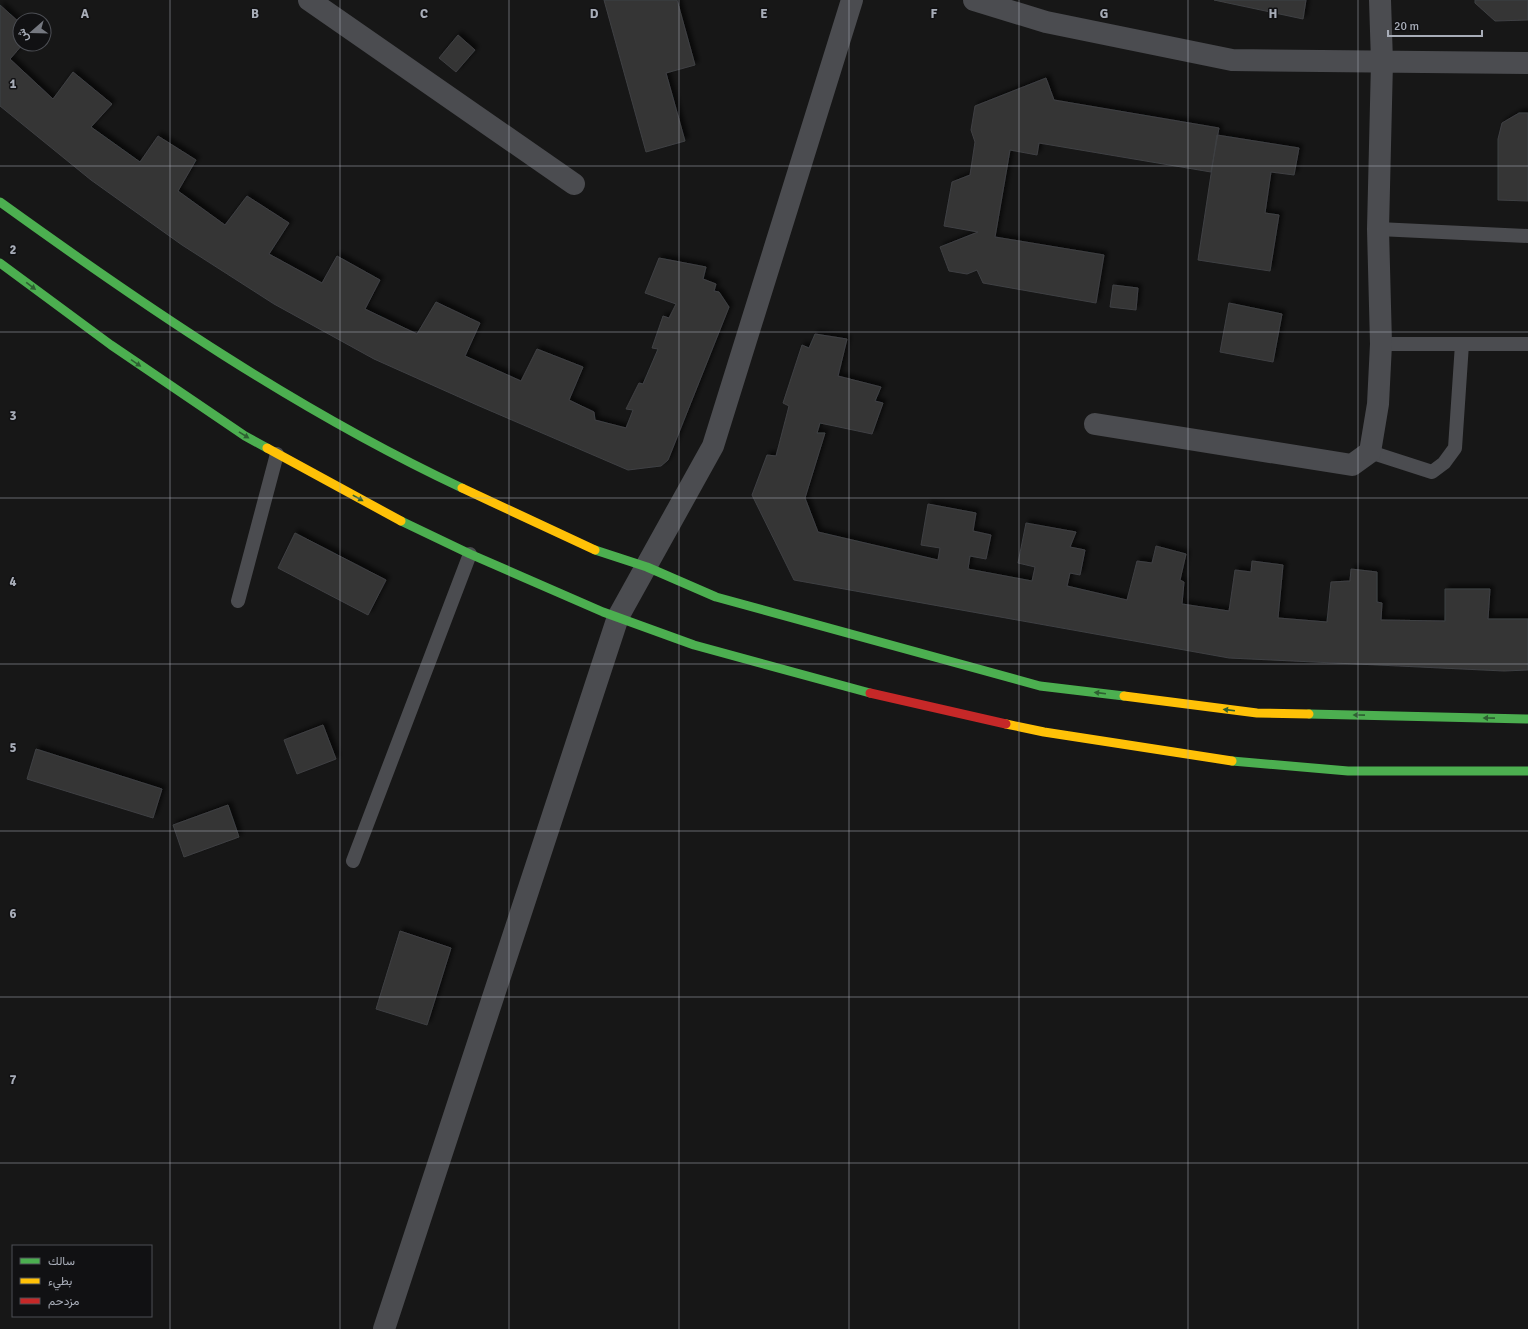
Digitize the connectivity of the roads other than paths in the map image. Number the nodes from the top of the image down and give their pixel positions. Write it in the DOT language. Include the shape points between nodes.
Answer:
graph roads {
  1 [pos="309,0"];
  2 [pos="852,0"];
  3 [pos="974,0"];
  4 [pos="1380,0"];
  5 [pos="1382,62"];
  6 [pos="1528,63"];
  7 [pos="574,184"];
  8 [pos="0,202"];
  9 [pos="1378,229"];
  10 [pos="1528,236"];
  11 [pos="0,263"];
  12 [pos="1381,344"];
  13 [pos="1462,344"];
  14 [pos="1528,344"];
  15 [pos="1096,424"];
  16 [pos="1370,452"];
  17 [pos="277,454"];
  18 [pos="470,554"];
  19 [pos="647,567"];
  20 [pos="238,602"];
  21 [pos="618,617"];
  22 [pos="1528,719"];
  23 [pos="1528,771"];
  24 [pos="353,861"];
  25 [pos="384,1329"];
  1 -- 7 [label="street"];
  2 -- 19 [label="street" via="713,446"];
  3 -- 5 [label="street" via="1046,22 1232,60"];
  4 -- 5 [label="street"];
  5 -- 6 [label="street"];
  5 -- 9 [label="street"];
  8 -- 19 [label="main road" via="86,264 235,364 409,463 600,552"];
  9 -- 10 [label="lane"];
  9 -- 12 [label="street"];
  11 -- 17 [label="main road, one-way" via="111,345 245,436"];
  12 -- 13 [label="lane"];
  12 -- 16 [label="street" via="1378,404"];
  13 -- 14 [label="lane"];
  13 -- 16 [label="lane" via="1455,448 1444,463 1432,472"];
  15 -- 16 [label="street" via="1352,465"];
  17 -- 18 [label="main road, one-way" via="389,515"];
  17 -- 20 [label="lane"];
  18 -- 21 [label="main road"];
  18 -- 24 [label="lane"];
  19 -- 21 [label="street"];
  22 -- 19 [label="main road, one-way" via="1257,713 1040,686 716,597"];
  21 -- 23 [label="main road" via="694,645 850,689 1044,732 1212,759 1348,771"];
  21 -- 25 [label="street"];
}
